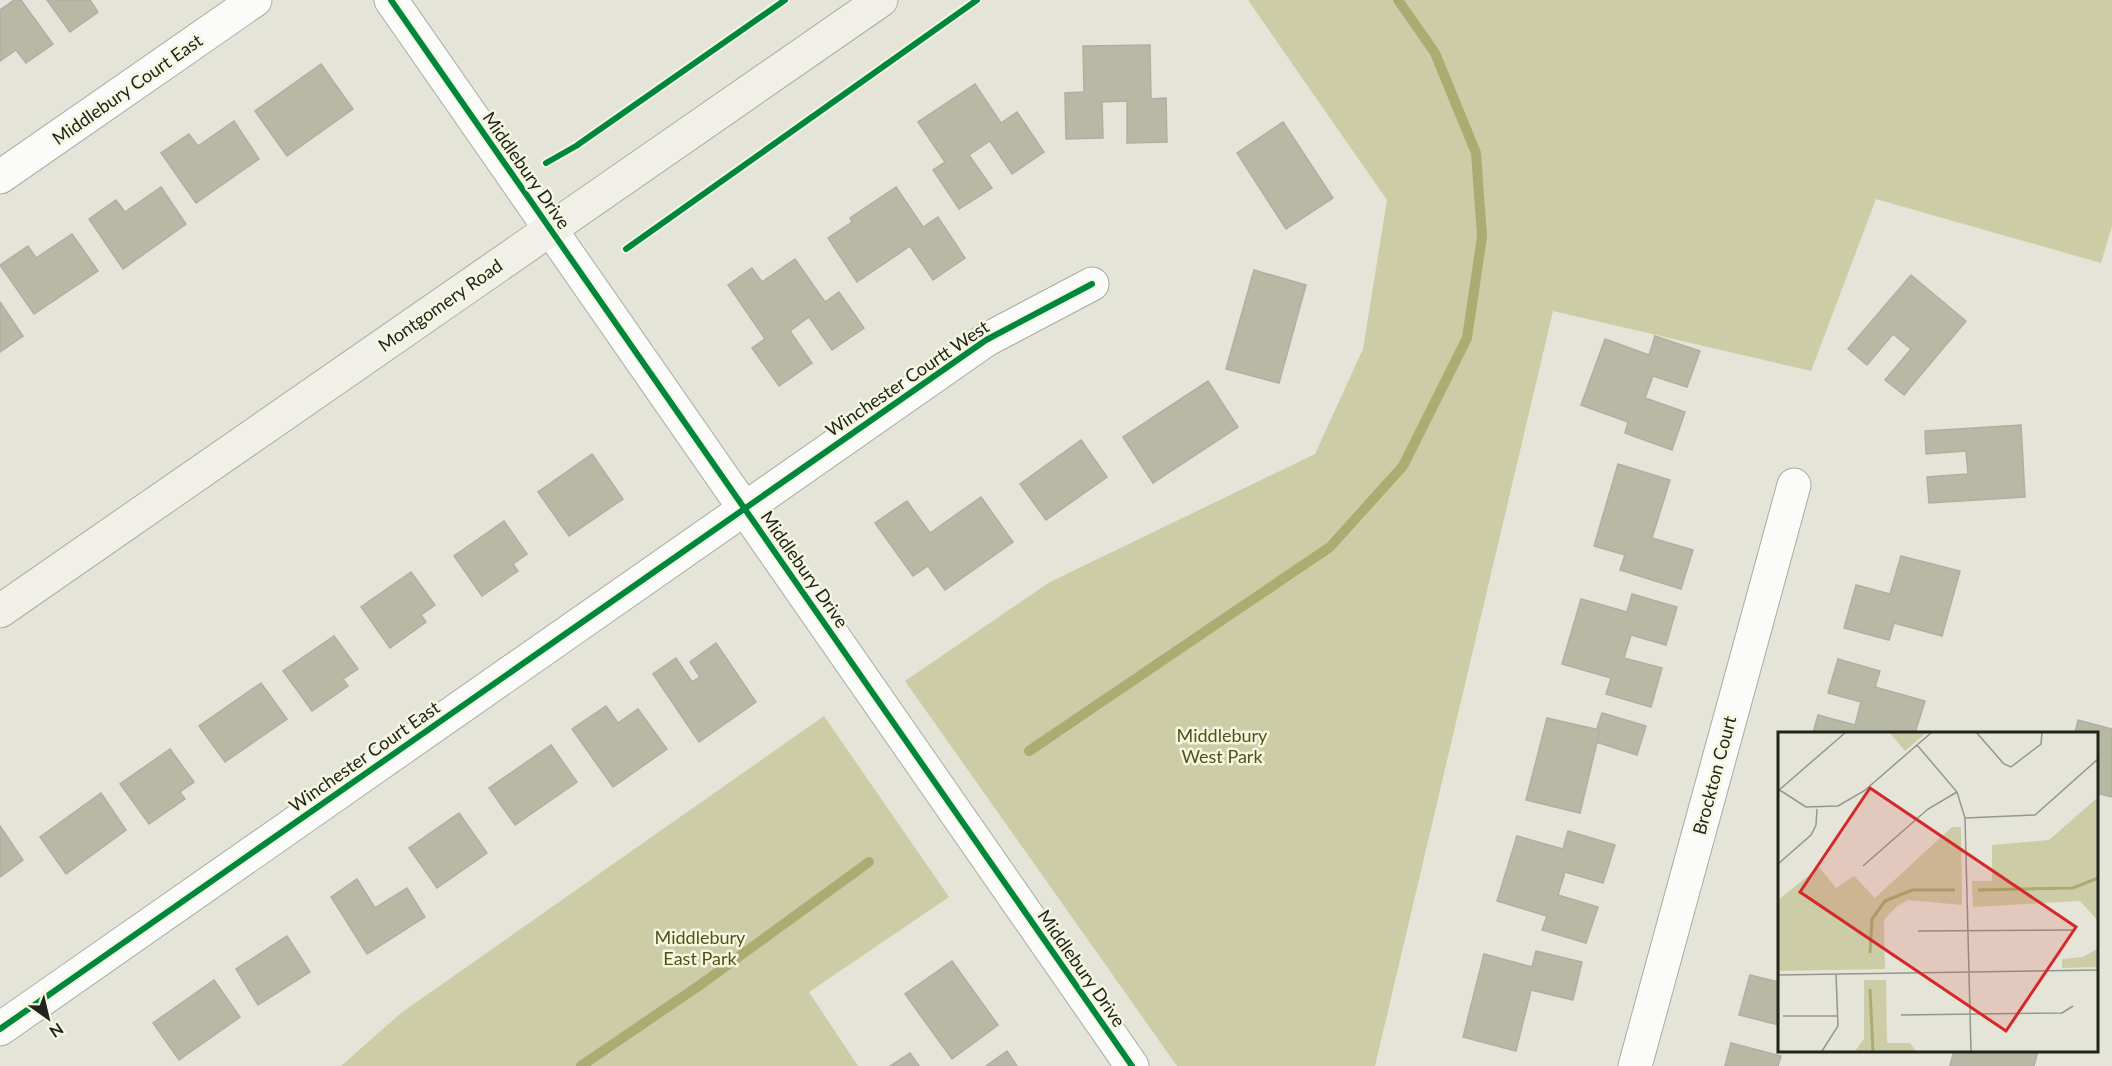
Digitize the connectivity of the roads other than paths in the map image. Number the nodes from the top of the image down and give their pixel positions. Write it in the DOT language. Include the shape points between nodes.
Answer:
graph roads {
  1 [pos="255,0"];
  2 [pos="391,0"];
  3 [pos="881,0"];
  4 [pos="0,177"];
  5 [pos="550,229"];
  6 [pos="1092,284"];
  7 [pos="1794,485"];
  8 [pos="744,508"];
  9 [pos="0,611"];
  10 [pos="0,1029"];
  11 [pos="1132,1066"];
  12 [pos="1635,1066"];
  1 -- 4 [label="street, Middlebury Court East"];
  2 -- 5 [label="street, Middlebury Drive"];
  3 -- 5 [label="street, Montgomery Road"];
  5 -- 8 [label="street, Middlebury Drive"];
  5 -- 9 [label="street, Montgomery Road"];
  6 -- 8 [label="street, Winchester Courtt West" via="986,339"];
  7 -- 12 [label="street, Brockton Court"];
  8 -- 10 [label="street, Winchester Court East"];
  8 -- 11 [label="street, Middlebury Drive"];
}
